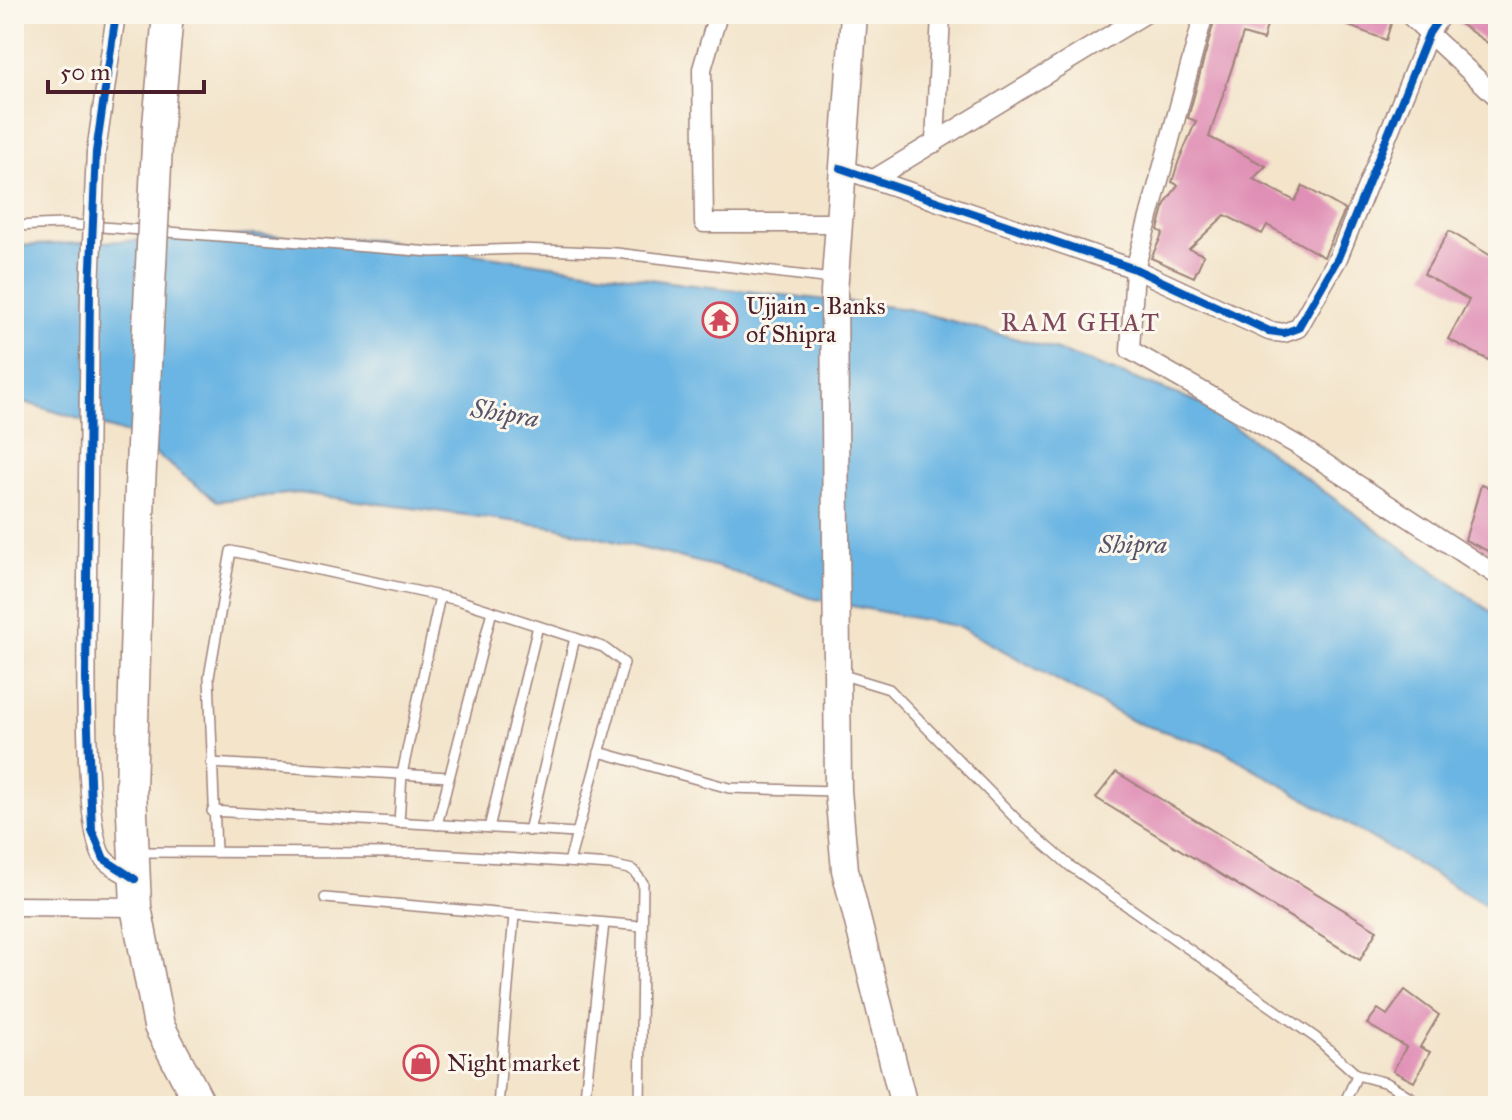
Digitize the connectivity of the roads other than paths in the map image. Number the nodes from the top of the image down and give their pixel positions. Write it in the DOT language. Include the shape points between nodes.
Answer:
graph roads {
  1 [pos="116,14"];
  2 [pos="168,14"];
  3 [pos="718,14"];
  4 [pos="854,14"];
  5 [pos="941,14"];
  6 [pos="1145,14"];
  7 [pos="1204,14"];
  8 [pos="1408,14"];
  9 [pos="1442,14"];
  10 [pos="1429,33"];
  11 [pos="1498,98"];
  12 [pos="935,143"];
  13 [pos="840,168"];
  14 [pos="874,179"];
  15 [pos="840,223"];
  16 [pos="14,226"];
  17 [pos="1135,269"];
  18 [pos="834,285"];
  19 [pos="1498,576"];
  20 [pos="440,596"];
  21 [pos="492,611"];
  22 [pos="538,626"];
  23 [pos="575,638"];
  24 [pos="838,661"];
  25 [pos="599,752"];
  26 [pos="211,763"];
  27 [pos="402,774"];
  28 [pos="449,777"];
  29 [pos="838,791"];
  30 [pos="212,811"];
  31 [pos="399,823"];
  32 [pos="437,825"];
  33 [pos="489,828"];
  34 [pos="529,831"];
  35 [pos="576,833"];
  36 [pos="216,852"];
  37 [pos="569,862"];
  38 [pos="135,880"];
  39 [pos="325,898"];
  40 [pos="14,906"];
  41 [pos="514,915"];
  42 [pos="604,923"];
  43 [pos="642,926"];
  44 [pos="1357,1075"];
  45 [pos="201,1106"];
  46 [pos="498,1106"];
  47 [pos="584,1106"];
  48 [pos="640,1106"];
  49 [pos="904,1106"];
  50 [pos="1343,1106"];
  51 [pos="1425,1106"];
  1 -- 38 [label="street, bridge" via="96,152 86,679 92,830 104,859"];
  2 -- 38 [label="main road, bridge" via="140,486 131,790"];
  3 -- 15 [label="street" via="702,69 704,223"];
  4 -- 13 [label="main road"];
  5 -- 12 [label="street"];
  6 -- 12 [label="street"];
  7 -- 17 [label="street"];
  8 -- 10 [label="street"];
  9 -- 10 [label="street"];
  10 -- 11 [label="street"];
  10 -- 17 [label="street" via="1338,258 1298,328 1269,331"];
  12 -- 14 [label="street"];
  13 -- 14 [label="street"];
  13 -- 15 [label="main road"];
  14 -- 17 [label="street"];
  15 -- 18 [label="main road"];
  16 -- 18 [label="lane" via="62,224 432,252 616,253"];
  17 -- 19 [label="street" via="1130,350 1297,445"];
  18 -- 24 [label="main road"];
  20 -- 21 [label="lane"];
  20 -- 26 [label="lane" via="231,551 209,677"];
  20 -- 27 [label="lane"];
  21 -- 22 [label="lane"];
  21 -- 28 [label="lane"];
  22 -- 23 [label="lane"];
  22 -- 33 [label="lane"];
  23 -- 25 [label="lane" via="603,647 624,663"];
  23 -- 34 [label="lane"];
  24 -- 29 [label="main road"];
  24 -- 44 [label="lane" via="889,689 1017,820 1070,866 1316,1038"];
  25 -- 29 [label="lane" via="729,788"];
  25 -- 35 [label="lane"];
  26 -- 27 [label="lane"];
  26 -- 30 [label="lane"];
  27 -- 28 [label="lane"];
  27 -- 31 [label="lane"];
  28 -- 32 [label="lane"];
  29 -- 49 [label="main road" via="845,870"];
  30 -- 31 [label="lane"];
  30 -- 36 [label="lane"];
  31 -- 32 [label="lane"];
  32 -- 33 [label="lane"];
  33 -- 34 [label="lane"];
  34 -- 35 [label="lane"];
  35 -- 37 [label="lane"];
  36 -- 37 [label="lane" via="423,853"];
  36 -- 38 [label="lane"];
  37 -- 43 [label="lane" via="633,870 643,883"];
  38 -- 40 [label="street"];
  38 -- 45 [label="main road" via="159,1026"];
  39 -- 41 [label="lane"];
  41 -- 42 [label="lane"];
  41 -- 46 [label="lane"];
  42 -- 43 [label="lane"];
  42 -- 47 [label="lane"];
  43 -- 48 [label="lane"];
  44 -- 50 [label="lane"];
  44 -- 51 [label="lane" via="1387,1083"];
}
